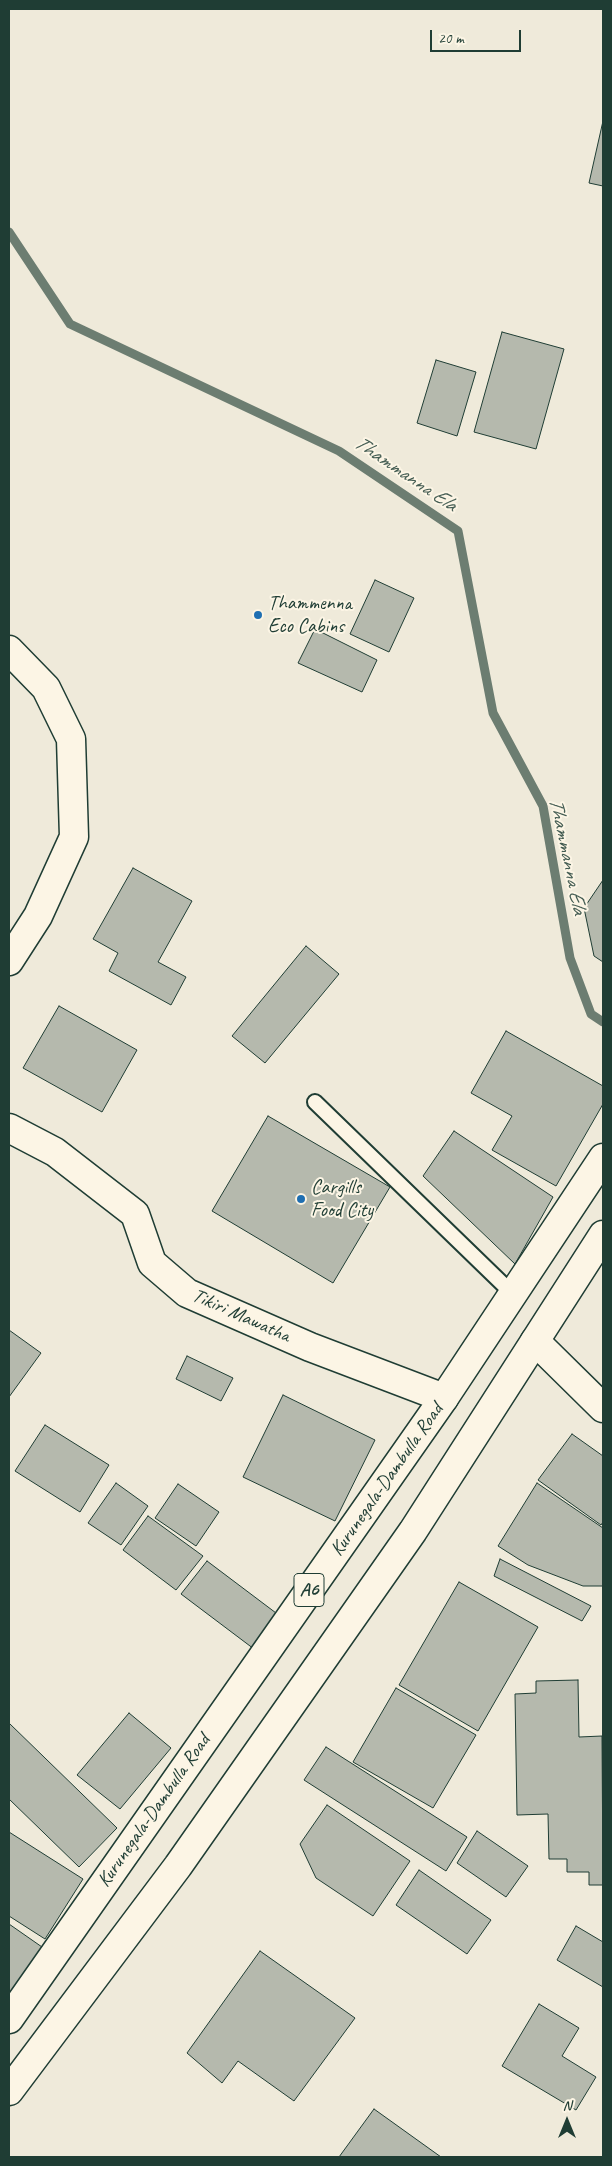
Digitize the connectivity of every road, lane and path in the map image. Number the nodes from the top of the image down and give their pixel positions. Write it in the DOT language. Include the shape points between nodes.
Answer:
graph roads {
  1 [pos="9,650"];
  2 [pos="9,961"];
  3 [pos="315,1102"];
  4 [pos="9,1128"];
  5 [pos="603,1158"];
  6 [pos="603,1235"];
  7 [pos="513,1294"];
  8 [pos="535,1341"];
  9 [pos="444,1398"];
  10 [pos="603,1408"];
  11 [pos="9,2019"];
  12 [pos="9,2091"];
  1 -- 2 [label="main road" via="46,688 71,739 74,837 38,916"];
  3 -- 7 [label="lane"];
  4 -- 9 [label="main road, Tikiri Mawatha" via="55,1152 135,1214 152,1263 187,1293 310,1347"];
  5 -- 7 [label="main road, Kurunegala-Dambulla Road / A6"];
  6 -- 8 [label="main road, A6"];
  7 -- 9 [label="main road, Kurunegala-Dambulla Road / A6"];
  8 -- 10 [label="main road"];
  8 -- 12 [label="main road, A6" via="413,1531 190,1850"];
  9 -- 11 [label="main road, Kurunegala-Dambulla Road / A6"];
}
